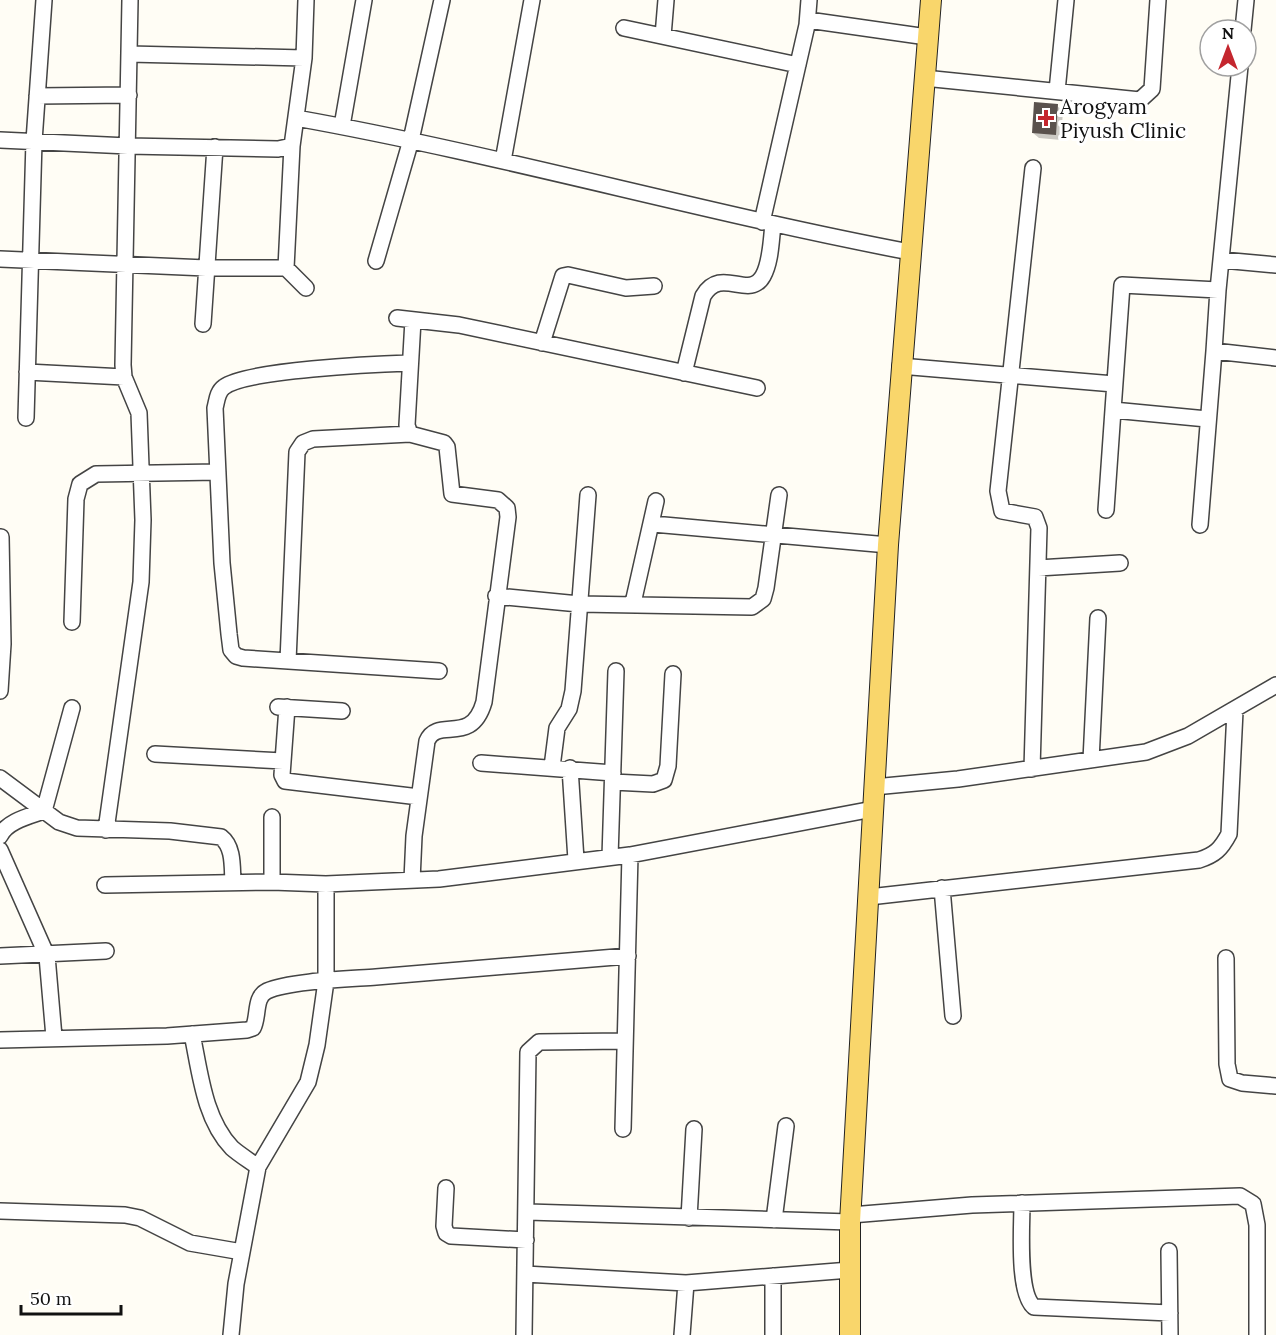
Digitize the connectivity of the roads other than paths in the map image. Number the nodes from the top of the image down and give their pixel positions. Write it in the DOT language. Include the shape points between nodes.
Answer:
graph roads {
  1 [pos="44,0"];
  2 [pos="130,0"];
  3 [pos="306,0"];
  4 [pos="364,0"];
  5 [pos="442,0"];
  6 [pos="532,0"];
  7 [pos="666,0"];
  8 [pos="809,0"];
  9 [pos="931,0"];
  10 [pos="1066,0"];
  11 [pos="1158,0"];
  12 [pos="1246,0"];
  13 [pos="1244,18"];
  14 [pos="808,20"];
  15 [pos="624,28"];
  16 [pos="663,36"];
  17 [pos="927,37"];
  18 [pos="129,54"];
  19 [pos="304,58"];
  20 [pos="798,65"];
  21 [pos="924,78"];
  22 [pos="1239,78"];
  23 [pos="1057,92"];
  24 [pos="129,95"];
  25 [pos="37,96"];
  26 [pos="296,118"];
  27 [pos="342,126"];
  28 [pos="0,140"];
  29 [pos="411,140"];
  30 [pos="34,141"];
  31 [pos="128,146"];
  32 [pos="292,146"];
  33 [pos="214,147"];
  34 [pos="503,161"];
  35 [pos="1033,168"];
  36 [pos="767,223"];
  37 [pos="910,252"];
  38 [pos="0,259"];
  39 [pos="1222,260"];
  40 [pos="376,261"];
  41 [pos="30,262"];
  42 [pos="1276,265"];
  43 [pos="124,266"];
  44 [pos="206,268"];
  45 [pos="286,268"];
  46 [pos="654,286"];
  47 [pos="306,288"];
  48 [pos="1218,290"];
  49 [pos="397,318"];
  50 [pos="413,321"];
  51 [pos="203,324"];
  52 [pos="542,343"];
  53 [pos="1214,351"];
  54 [pos="1276,358"];
  55 [pos="409,363"];
  56 [pos="900,366"];
  57 [pos="27,372"];
  58 [pos="684,373"];
  59 [pos="1009,374"];
  60 [pos="124,377"];
  61 [pos="1114,384"];
  62 [pos="757,388"];
  63 [pos="1113,411"];
  64 [pos="26,418"];
  65 [pos="1207,419"];
  66 [pos="410,434"];
  67 [pos="141,472"];
  68 [pos="218,472"];
  69 [pos="588,495"];
  70 [pos="779,495"];
  71 [pos="656,501"];
  72 [pos="1106,510"];
  73 [pos="653,524"];
  74 [pos="1200,525"];
  75 [pos="773,536"];
  76 [pos="1,537"];
  77 [pos="888,545"];
  78 [pos="1120,563"];
  79 [pos="1038,568"];
  80 [pos="496,596"];
  81 [pos="633,603"];
  82 [pos="579,604"];
  83 [pos="1098,618"];
  84 [pos="72,622"];
  85 [pos="288,661"];
  86 [pos="440,671"];
  87 [pos="616,671"];
  88 [pos="673,674"];
  89 [pos="1276,685"];
  90 [pos="0,690"];
  91 [pos="72,708"];
  92 [pos="342,711"];
  93 [pos="1235,711"];
  94 [pos="155,754"];
  95 [pos="1091,760"];
  96 [pos="283,761"];
  97 [pos="481,763"];
  98 [pos="552,767"];
  99 [pos="570,768"];
  100 [pos="1032,769"];
  101 [pos="613,777"];
  102 [pos="0,778"];
  103 [pos="874,788"];
  104 [pos="419,796"];
  105 [pos="873,809"];
  106 [pos="44,811"];
  107 [pos="272,817"];
  108 [pos="106,830"];
  109 [pos="0,836"];
  110 [pos="0,850"];
  111 [pos="630,855"];
  112 [pos="610,857"];
  113 [pos="576,860"];
  114 [pos="411,880"];
  115 [pos="272,882"];
  116 [pos="233,883"];
  117 [pos="326,884"];
  118 [pos="105,885"];
  119 [pos="942,888"];
  120 [pos="869,897"];
  121 [pos="106,951"];
  122 [pos="0,956"];
  123 [pos="47,956"];
  124 [pos="628,956"];
  125 [pos="1226,958"];
  126 [pos="326,981"];
  127 [pos="953,1016"];
  128 [pos="192,1034"];
  129 [pos="54,1037"];
  130 [pos="0,1040"];
  131 [pos="624,1041"];
  132 [pos="1276,1086"];
  133 [pos="786,1126"];
  134 [pos="623,1129"];
  135 [pos="694,1129"];
  136 [pos="258,1167"];
  137 [pos="446,1188"];
  138 [pos="1022,1203"];
  139 [pos="0,1211"];
  140 [pos="528,1212"];
  141 [pos="689,1218"];
  142 [pos="850,1218"];
  143 [pos="774,1220"];
  144 [pos="526,1240"];
  145 [pos="242,1251"];
  146 [pos="1169,1251"];
  147 [pos="850,1270"];
  148 [pos="525,1274"];
  149 [pos="773,1276"];
  150 [pos="686,1283"];
  151 [pos="1170,1313"];
  152 [pos="231,1335"];
  153 [pos="524,1335"];
  154 [pos="682,1335"];
  155 [pos="773,1335"];
  156 [pos="850,1335"];
  157 [pos="1170,1335"];
  158 [pos="1257,1335"];
  1 -- 25 [label="street"];
  2 -- 18 [label="street"];
  3 -- 19 [label="street"];
  4 -- 27 [label="street"];
  5 -- 29 [label="street"];
  6 -- 34 [label="street"];
  7 -- 16 [label="street"];
  8 -- 14 [label="street"];
  9 -- 17 [label="main road"];
  10 -- 23 [label="street"];
  11 -- 23 [label="street" via="1154,76 1147,96 1132,101"];
  12 -- 13 [label="street"];
  14 -- 17 [label="street"];
  14 -- 20 [label="street"];
  15 -- 16 [label="street"];
  16 -- 20 [label="street"];
  17 -- 21 [label="main road"];
  18 -- 19 [label="street"];
  18 -- 24 [label="street"];
  19 -- 26 [label="street"];
  20 -- 36 [label="street"];
  21 -- 23 [label="street"];
  21 -- 37 [label="main road"];
  22 -- 39 [label="street"];
  24 -- 25 [label="street"];
  24 -- 31 [label="street"];
  25 -- 30 [label="street"];
  26 -- 27 [label="street"];
  26 -- 32 [label="street"];
  27 -- 29 [label="street"];
  28 -- 30 [label="street"];
  29 -- 34 [label="street"];
  29 -- 40 [label="street"];
  30 -- 31 [label="street"];
  30 -- 41 [label="street"];
  31 -- 33 [label="street"];
  31 -- 43 [label="street"];
  32 -- 33 [label="street"];
  32 -- 45 [label="street"];
  33 -- 44 [label="street"];
  34 -- 36 [label="street"];
  35 -- 59 [label="street"];
  36 -- 37 [label="street"];
  36 -- 58 [label="street" via="766,266 757,283 750,286 718,282 708,286"];
  37 -- 56 [label="main road"];
  38 -- 41 [label="street"];
  39 -- 42 [label="street"];
  39 -- 48 [label="street"];
  41 -- 43 [label="street"];
  41 -- 57 [label="street"];
  43 -- 44 [label="street"];
  43 -- 60 [label="street"];
  44 -- 45 [label="street"];
  44 -- 51 [label="street"];
  45 -- 47 [label="street"];
  46 -- 52 [label="street" via="626,288 563,276"];
  48 -- 53 [label="street"];
  48 -- 61 [label="street" via="1122,285"];
  49 -- 50 [label="street"];
  50 -- 52 [label="street" via="459,325"];
  50 -- 55 [label="street"];
  52 -- 58 [label="street"];
  53 -- 54 [label="street"];
  53 -- 65 [label="street"];
  55 -- 66 [label="street"];
  55 -- 68 [label="street" via="339,366 242,380 225,387 218,394 215,408"];
  56 -- 59 [label="street"];
  56 -- 77 [label="main road"];
  57 -- 60 [label="street"];
  57 -- 64 [label="street"];
  58 -- 62 [label="street"];
  59 -- 61 [label="street"];
  59 -- 79 [label="street" via="998,501 1006,514 1035,517 1039,528"];
  60 -- 67 [label="street" via="139,413"];
  61 -- 63 [label="street"];
  63 -- 65 [label="street"];
  63 -- 72 [label="street"];
  65 -- 74 [label="street"];
  66 -- 80 [label="street" via="447,447 452,494 498,500 507,508"];
  66 -- 85 [label="street" via="313,439 303,443 297,452"];
  67 -- 68 [label="street"];
  67 -- 84 [label="street" via="96,474 80,484 76,499"];
  67 -- 108 [label="street" via="141,582"];
  68 -- 85 [label="street" via="231,650 243,658"];
  69 -- 82 [label="street"];
  70 -- 75 [label="street"];
  71 -- 73 [label="street"];
  73 -- 75 [label="street"];
  73 -- 81 [label="street"];
  75 -- 77 [label="street"];
  75 -- 81 [label="street" via="766,588 759,604 752,607"];
  76 -- 90 [label="street"];
  77 -- 103 [label="main road"];
  78 -- 79 [label="street"];
  79 -- 100 [label="street"];
  80 -- 82 [label="street"];
  80 -- 104 [label="street" via="481,713 467,727 430,734"];
  81 -- 82 [label="street"];
  82 -- 98 [label="street" via="573,691 569,709 557,728"];
  83 -- 95 [label="street"];
  85 -- 86 [label="street"];
  87 -- 101 [label="street"];
  88 -- 101 [label="street" via="664,780 653,784"];
  89 -- 93 [label="street"];
  91 -- 106 [label="street"];
  92 -- 96 [label="street" via="282,707"];
  93 -- 95 [label="street" via="1188,736 1146,752"];
  93 -- 119 [label="street" via="1229,834 1222,848 1212,856"];
  94 -- 96 [label="street"];
  95 -- 100 [label="street"];
  96 -- 104 [label="street" via="285,781"];
  97 -- 98 [label="street"];
  98 -- 99 [label="street"];
  99 -- 101 [label="street"];
  99 -- 113 [label="street"];
  100 -- 103 [label="street"];
  101 -- 112 [label="street"];
  102 -- 106 [label="street"];
  103 -- 105 [label="main road"];
  104 -- 114 [label="street"];
  105 -- 111 [label="street"];
  105 -- 120 [label="main road"];
  106 -- 108 [label="street" via="77,828"];
  106 -- 109 [label="street" via="15,822"];
  107 -- 115 [label="street"];
  108 -- 116 [label="street" via="221,837 231,851"];
  110 -- 123 [label="street"];
  111 -- 112 [label="street"];
  111 -- 124 [label="street"];
  112 -- 113 [label="street"];
  113 -- 114 [label="street"];
  114 -- 117 [label="street"];
  115 -- 116 [label="street"];
  115 -- 117 [label="street"];
  116 -- 118 [label="street"];
  117 -- 126 [label="street"];
  119 -- 120 [label="street"];
  119 -- 127 [label="street"];
  120 -- 142 [label="main road"];
  121 -- 123 [label="street"];
  122 -- 123 [label="street"];
  123 -- 129 [label="street"];
  124 -- 126 [label="street"];
  124 -- 131 [label="street"];
  125 -- 132 [label="street" via="1228,1072 1235,1082"];
  126 -- 128 [label="street" via="266,992 260,998 253,1028"];
  126 -- 136 [label="street" via="308,1082"];
  128 -- 129 [label="street"];
  128 -- 136 [label="street" via="205,1096 217,1125 231,1147"];
  129 -- 130 [label="street"];
  131 -- 134 [label="street"];
  131 -- 140 [label="street" via="539,1042 528,1052"];
  133 -- 143 [label="street"];
  135 -- 141 [label="street"];
  136 -- 145 [label="street"];
  137 -- 144 [label="street" via="446,1233"];
  138 -- 142 [label="street" via="915,1208"];
  138 -- 151 [label="street" via="1024,1283 1028,1302 1034,1307"];
  138 -- 158 [label="street" via="1227,1194 1248,1199 1253,1204 1257,1225"];
  139 -- 145 [label="street" via="125,1215 140,1218 190,1243"];
  140 -- 141 [label="street"];
  140 -- 144 [label="street"];
  141 -- 143 [label="street"];
  142 -- 143 [label="street"];
  142 -- 147 [label="main road"];
  144 -- 148 [label="street"];
  145 -- 152 [label="street"];
  146 -- 151 [label="street"];
  147 -- 149 [label="street"];
  147 -- 156 [label="main road"];
  148 -- 150 [label="street"];
  148 -- 153 [label="street"];
  149 -- 150 [label="street"];
  149 -- 155 [label="street"];
  150 -- 154 [label="street"];
  151 -- 157 [label="street"];
}
